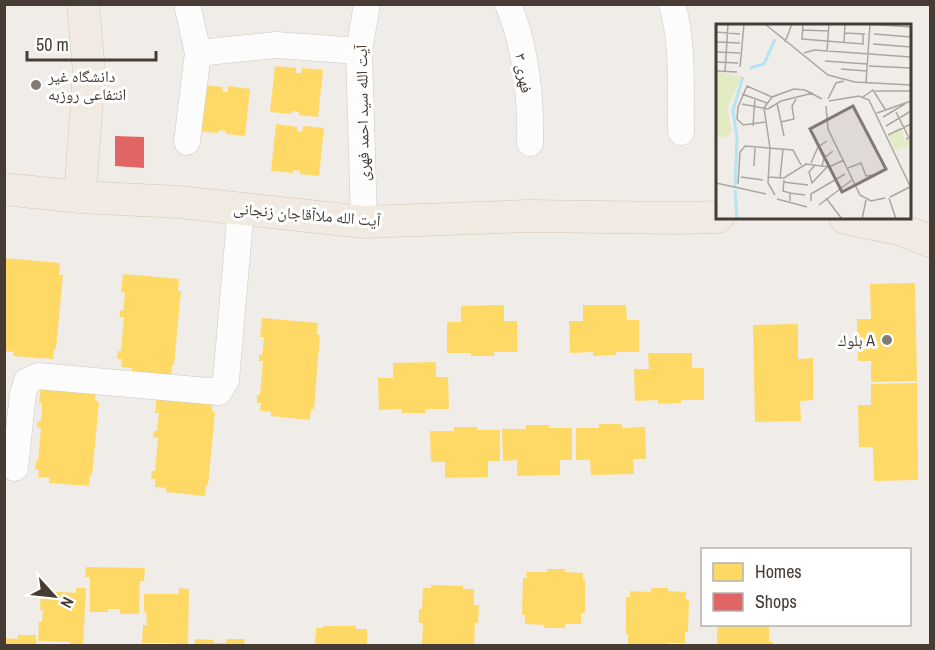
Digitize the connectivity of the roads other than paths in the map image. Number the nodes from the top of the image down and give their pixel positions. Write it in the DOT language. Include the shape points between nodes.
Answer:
graph roads {
  1 [pos="83,4"];
  2 [pos="187,4"];
  3 [pos="367,4"];
  4 [pos="508,4"];
  5 [pos="672,4"];
  6 [pos="359,51"];
  7 [pos="198,53"];
  8 [pos="681,132"];
  9 [pos="187,142"];
  10 [pos="530,143"];
  11 [pos="4,189"];
  12 [pos="80,197"];
  13 [pos="242,208"];
  14 [pos="716,217"];
  15 [pos="850,219"];
  16 [pos="364,222"];
  17 [pos="930,241"];
  18 [pos="15,468"];
  1 -- 12 [label="main road" via="89,72"];
  2 -- 7 [label="street"];
  3 -- 6 [label="street, آیت الله سید احمد فهری"];
  4 -- 10 [label="street, فهری ۳" via="524,63"];
  5 -- 8 [label="street" via="681,70"];
  6 -- 7 [label="street" via="276,45"];
  6 -- 16 [label="street, آیت الله سید احمد فهری"];
  7 -- 9 [label="street"];
  11 -- 12 [label="main road, آیت الله ملاآقاجان زنجانی"];
  12 -- 13 [label="main road, آیت الله ملاآقاجان زنجانی"];
  13 -- 16 [label="main road, آیت الله ملاآقاجان زنجانی"];
  13 -- 18 [label="street" via="226,380 219,392 38,376 27,381 23,393"];
  14 -- 16 [label="main road, آیت الله ملاآقاجان زنجانی" via="528,216"];
  15 -- 17 [label="main road" via="899,229"];
}
